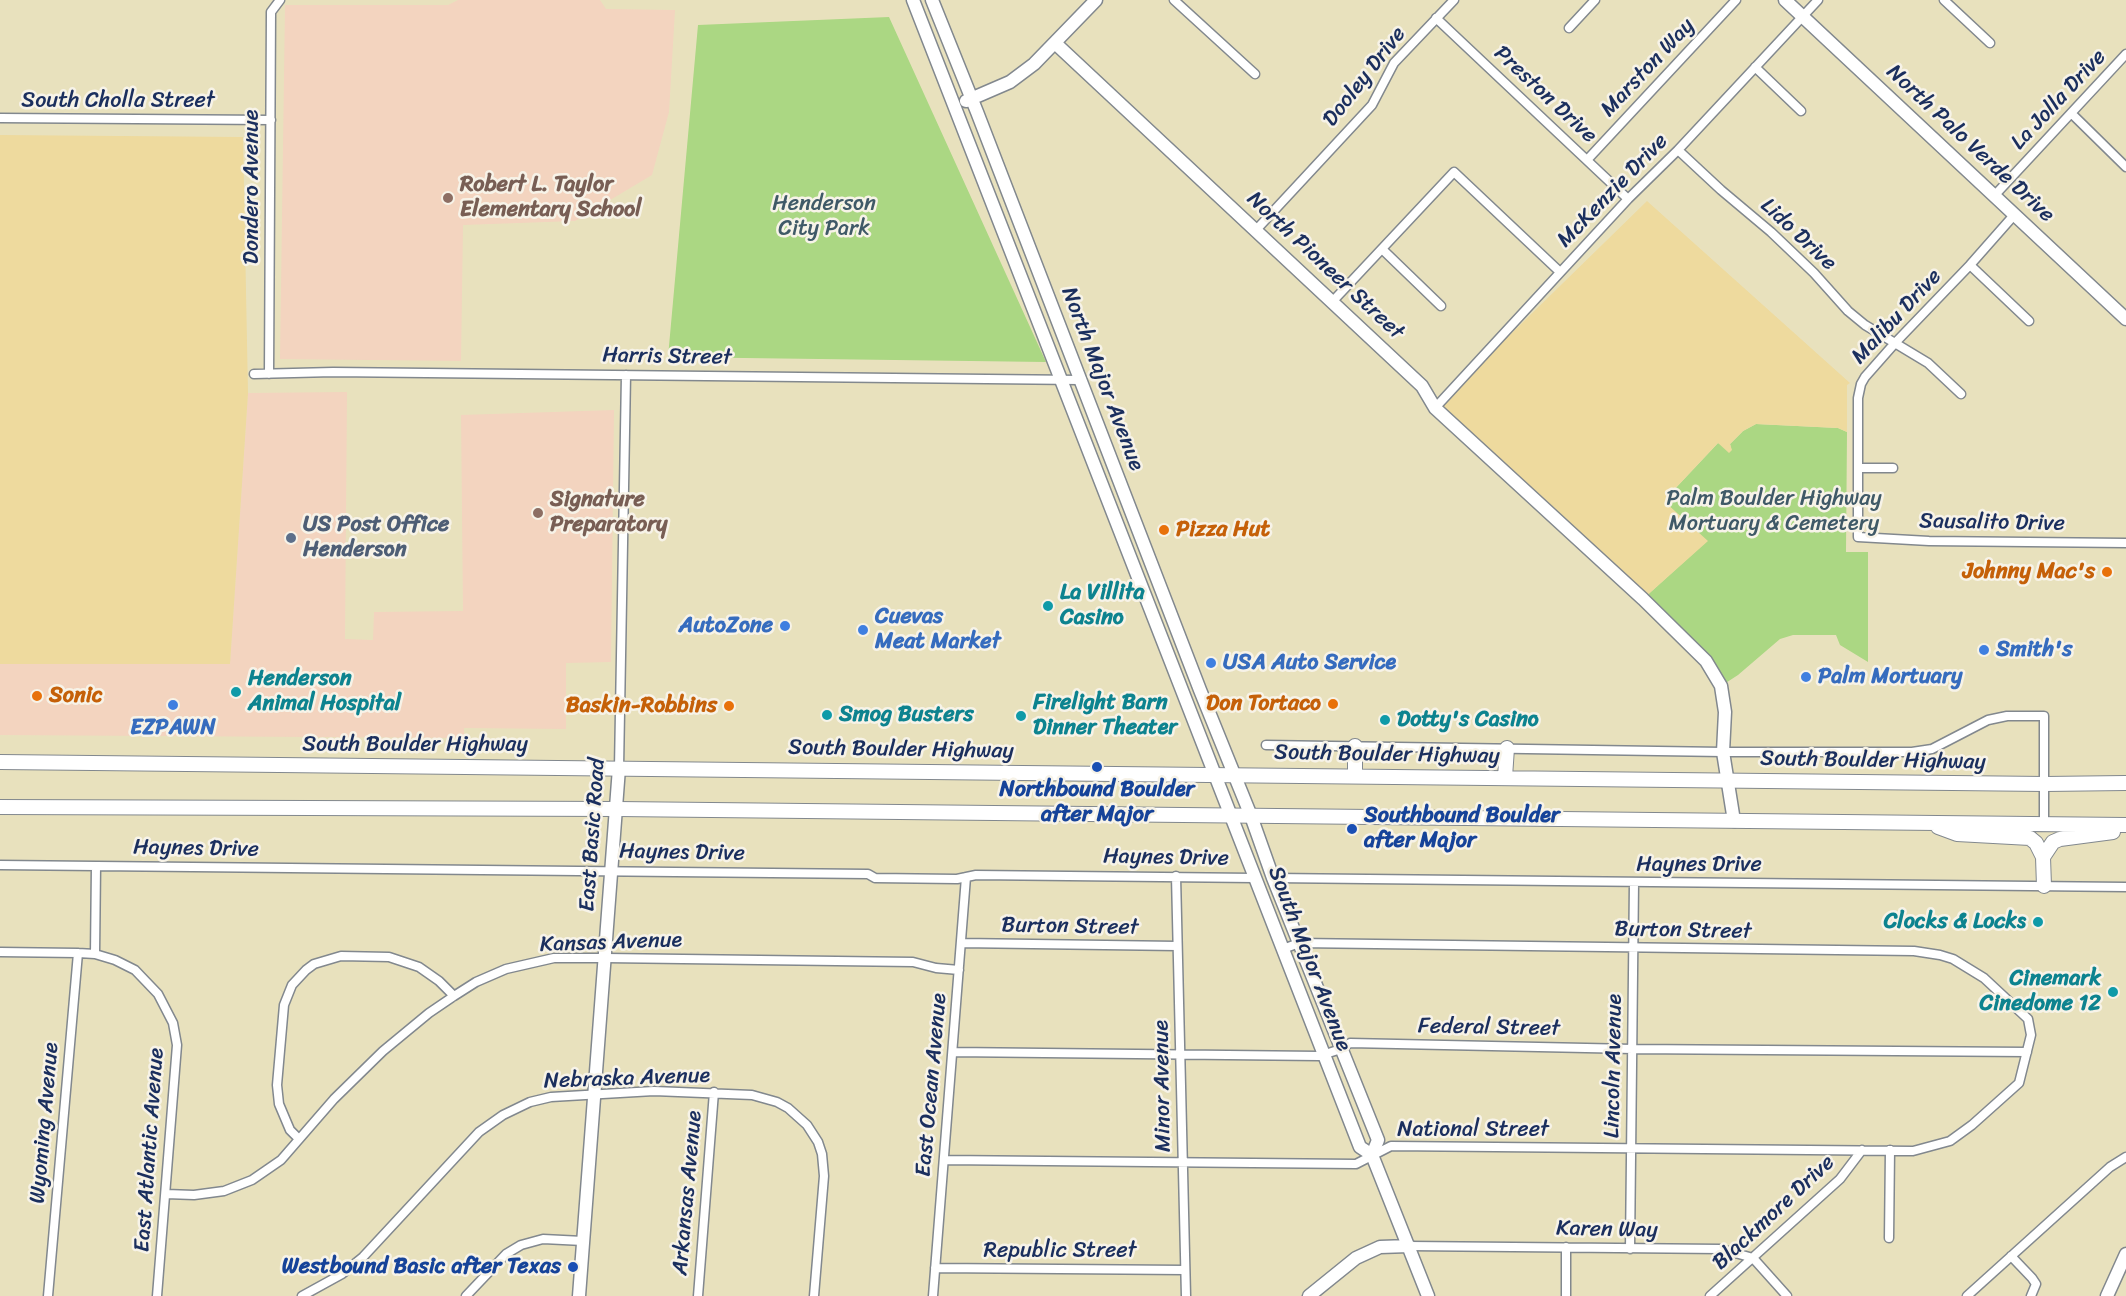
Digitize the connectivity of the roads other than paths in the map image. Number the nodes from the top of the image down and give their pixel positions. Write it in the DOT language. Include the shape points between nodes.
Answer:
graph roads {
  1 [pos="1096,0"];
  2 [pos="1454,0"];
  3 [pos="1595,0"];
  4 [pos="1736,0"];
  5 [pos="1785,0"];
  6 [pos="1818,0"];
  7 [pos="1944,0"];
  8 [pos="279,1"];
  9 [pos="914,1"];
  10 [pos="1177,1"];
  11 [pos="932,2"];
  12 [pos="1802,16"];
  13 [pos="1436,18"];
  14 [pos="1569,28"];
  15 [pos="1055,43"];
  16 [pos="1990,43"];
  17 [pos="2126,54"];
  18 [pos="1755,67"];
  19 [pos="1255,74"];
  20 [pos="972,99"];
  21 [pos="955,106"];
  22 [pos="1801,111"];
  23 [pos="2071,113"];
  24 [pos="0,118"];
  25 [pos="271,120"];
  26 [pos="1677,150"];
  27 [pos="1587,160"];
  28 [pos="2126,167"];
  29 [pos="1994,196"];
  30 [pos="1628,199"];
  31 [pos="2014,214"];
  32 [pos="1256,230"];
  33 [pos="1382,249"];
  34 [pos="1970,266"];
  35 [pos="1039,272"];
  36 [pos="1560,272"];
  37 [pos="1022,279"];
  38 [pos="1044,285"];
  39 [pos="1027,292"];
  40 [pos="1332,302"];
  41 [pos="1441,306"];
  42 [pos="2126,319"];
  43 [pos="2029,321"];
  44 [pos="1895,343"];
  45 [pos="254,374"];
  46 [pos="269,374"];
  47 [pos="626,375"];
  48 [pos="1060,380"];
  49 [pos="1080,380"];
  50 [pos="1961,394"];
  51 [pos="1435,408"];
  52 [pos="1110,457"];
  53 [pos="1093,464"];
  54 [pos="1859,468"];
  55 [pos="1893,468"];
  56 [pos="1858,537"];
  57 [pos="2126,543"];
  58 [pos="1149,556"];
  59 [pos="1132,562"];
  60 [pos="1266,745"];
  61 [pos="1355,746"];
  62 [pos="1507,748"];
  63 [pos="1723,752"];
  64 [pos="0,762"];
  65 [pos="619,768"];
  66 [pos="1214,774"];
  67 [pos="1234,774"];
  68 [pos="1355,776"];
  69 [pos="1505,777"];
  70 [pos="1728,780"];
  71 [pos="2126,783"];
  72 [pos="2044,784"];
  73 [pos="0,807"];
  74 [pos="617,809"];
  75 [pos="1232,816"];
  76 [pos="1251,816"];
  77 [pos="1734,821"];
  78 [pos="1927,823"];
  79 [pos="2044,824"];
  80 [pos="2126,827"];
  81 [pos="2043,857"];
  82 [pos="0,865"];
  83 [pos="96,866"];
  84 [pos="613,871"];
  85 [pos="1176,876"];
  86 [pos="966,877"];
  87 [pos="1254,878"];
  88 [pos="1273,878"];
  89 [pos="1634,882"];
  90 [pos="2044,886"];
  91 [pos="2126,886"];
  92 [pos="961,943"];
  93 [pos="1299,943"];
  94 [pos="1178,946"];
  95 [pos="1633,948"];
  96 [pos="1282,949"];
  97 [pos="0,952"];
  98 [pos="78,952"];
  99 [pos="95,954"];
  100 [pos="606,958"];
  101 [pos="959,970"];
  102 [pos="454,996"];
  103 [pos="1341,1049"];
  104 [pos="1633,1049"];
  105 [pos="953,1052"];
  106 [pos="2027,1052"];
  107 [pos="1180,1054"];
  108 [pos="1323,1054"];
  109 [pos="714,1092"];
  110 [pos="595,1094"];
  111 [pos="299,1139"];
  112 [pos="1631,1148"];
  113 [pos="1862,1150"];
  114 [pos="1890,1150"];
  115 [pos="1372,1155"];
  116 [pos="2126,1157"];
  117 [pos="944,1160"];
  118 [pos="1183,1162"];
  119 [pos="166,1194"];
  120 [pos="1888,1238"];
  121 [pos="584,1241"];
  122 [pos="1409,1246"];
  123 [pos="1566,1247"];
  124 [pos="1630,1249"];
  125 [pos="2126,1254"];
  126 [pos="2011,1256"];
  127 [pos="1753,1258"];
  128 [pos="935,1268"];
  129 [pos="1185,1270"];
  130 [pos="48,1296"];
  131 [pos="157,1296"];
  132 [pos="302,1296"];
  133 [pos="466,1296"];
  134 [pos="579,1296"];
  135 [pos="698,1296"];
  136 [pos="814,1296"];
  137 [pos="933,1296"];
  138 [pos="1186,1296"];
  139 [pos="1309,1296"];
  140 [pos="1428,1296"];
  141 [pos="1566,1296"];
  142 [pos="1710,1296"];
  143 [pos="1787,1296"];
  144 [pos="1967,1296"];
  145 [pos="2031,1296"];
  146 [pos="2107,1296"];
  1 -- 15 [label="street"];
  2 -- 13 [label="street, Dooley Drive"];
  3 -- 14 [label="street"];
  4 -- 27 [label="street, Marston Way"];
  5 -- 12 [label="street, North Palo Verde Drive"];
  6 -- 12 [label="street, McKenzie Drive"];
  7 -- 16 [label="street"];
  8 -- 25 [label="street, Dondero Avenue" via="271,12"];
  9 -- 11 [label="street"];
  9 -- 21 [label="street, North Major Avenue"];
  10 -- 19 [label="street"];
  11 -- 20 [label="street, North Major Avenue"];
  12 -- 18 [label="street, McKenzie Drive"];
  12 -- 29 [label="street, North Palo Verde Drive"];
  13 -- 27 [label="street, Preston Drive"];
  13 -- 32 [label="street, Dooley Drive" via="1394,63 1372,105"];
  15 -- 20 [label="street" via="1010,82"];
  15 -- 32 [label="street, North Pioneer Street"];
  17 -- 23 [label="street, La Jolla Drive"];
  18 -- 22 [label="street"];
  18 -- 26 [label="street, McKenzie Drive"];
  20 -- 21 [label="street"];
  20 -- 35 [label="street, North Major Avenue"];
  21 -- 37 [label="street, North Major Avenue"];
  23 -- 28 [label="street"];
  23 -- 29 [label="street, La Jolla Drive"];
  24 -- 25 [label="street, South Cholla Street"];
  25 -- 46 [label="street, Dondero Avenue"];
  26 -- 30 [label="street, McKenzie Drive"];
  26 -- 44 [label="street, Lido Drive" via="1771,232 1848,311"];
  27 -- 30 [label="street, Preston Drive"];
  29 -- 31 [label="street, North Palo Verde Drive"];
  30 -- 36 [label="street, McKenzie Drive"];
  31 -- 34 [label="street, Malibu Drive"];
  31 -- 42 [label="street, North Palo Verde Drive"];
  32 -- 40 [label="street, North Pioneer Street"];
  33 -- 36 [label="street" via="1454,172"];
  33 -- 40 [label="street"];
  33 -- 41 [label="street"];
  34 -- 43 [label="street"];
  34 -- 44 [label="street, Malibu Drive"];
  35 -- 37 [label="street"];
  35 -- 38 [label="street, North Major Avenue"];
  36 -- 51 [label="street, McKenzie Drive"];
  37 -- 39 [label="street, North Major Avenue"];
  38 -- 39 [label="street"];
  38 -- 49 [label="street, North Major Avenue"];
  39 -- 48 [label="street, North Major Avenue"];
  40 -- 51 [label="street, North Pioneer Street" via="1422,386"];
  44 -- 50 [label="street, Lido Drive" via="1928,363"];
  44 -- 54 [label="street, Malibu Drive" via="1861,384"];
  45 -- 46 [label="street, Harris Street"];
  46 -- 47 [label="street, Harris Street"];
  47 -- 48 [label="street, Harris Street"];
  47 -- 65 [label="street, East Basic Road"];
  48 -- 49 [label="street, Harris Street"];
  48 -- 53 [label="street, North Major Avenue"];
  49 -- 52 [label="street, North Major Avenue"];
  51 -- 63 [label="street, North Pioneer Street" via="1706,661 1721,686 1725,712"];
  52 -- 53 [label="street"];
  52 -- 58 [label="street, North Major Avenue"];
  53 -- 59 [label="street, North Major Avenue"];
  54 -- 55 [label="street"];
  54 -- 56 [label="street, Malibu Drive"];
  56 -- 57 [label="street, Sausalito Drive"];
  58 -- 59 [label="street"];
  58 -- 67 [label="street, North Major Avenue"];
  59 -- 66 [label="street, North Major Avenue"];
  60 -- 61 [label="street"];
  61 -- 62 [label="street"];
  61 -- 68 [label="main road"];
  62 -- 63 [label="street"];
  62 -- 69 [label="main road"];
  63 -- 70 [label="street, North Pioneer Street"];
  63 -- 72 [label="street" via="1912,752 1932,749 1988,720 2044,716"];
  64 -- 65 [label="main road, South Boulder Highway"];
  65 -- 66 [label="main road, South Boulder Highway"];
  65 -- 74 [label="street, East Basic Road"];
  66 -- 67 [label="main road, South Boulder Highway"];
  66 -- 75 [label="street, South Major Avenue"];
  67 -- 68 [label="main road, South Boulder Highway"];
  67 -- 76 [label="street, South Major Avenue"];
  68 -- 69 [label="main road, South Boulder Highway"];
  69 -- 70 [label="main road, South Boulder Highway"];
  70 -- 72 [label="main road, South Boulder Highway"];
  70 -- 77 [label="street, North Pioneer Street"];
  71 -- 72 [label="main road, South Boulder Highway"];
  72 -- 79 [label="street"];
  73 -- 74 [label="main road"];
  74 -- 75 [label="main road"];
  74 -- 84 [label="street, East Basic Road"];
  75 -- 76 [label="main road"];
  75 -- 87 [label="street, South Major Avenue"];
  76 -- 77 [label="main road"];
  76 -- 88 [label="street, South Major Avenue"];
  77 -- 78 [label="main road"];
  78 -- 79 [label="main road"];
  78 -- 81 [label="main road" via="1957,834 2030,838"];
  79 -- 80 [label="main road"];
  80 -- 81 [label="main road" via="2060,839 2053,842"];
  81 -- 90 [label="main road"];
  82 -- 83 [label="street, Haynes Drive"];
  83 -- 84 [label="street, Haynes Drive"];
  83 -- 99 [label="street"];
  84 -- 86 [label="street, Haynes Drive"];
  84 -- 100 [label="street, East Basic Road"];
  85 -- 86 [label="street, Haynes Drive"];
  85 -- 87 [label="street, Haynes Drive"];
  85 -- 94 [label="street, Minor Avenue"];
  86 -- 92 [label="street, East Ocean Avenue"];
  87 -- 96 [label="street, South Major Avenue"];
  88 -- 89 [label="street, Haynes Drive"];
  88 -- 93 [label="street, South Major Avenue"];
  89 -- 90 [label="street, Haynes Drive"];
  89 -- 95 [label="street, Lincoln Avenue"];
  90 -- 91 [label="street, Haynes Drive"];
  92 -- 94 [label="street, Burton Street"];
  92 -- 101 [label="street, East Ocean Avenue"];
  93 -- 95 [label="street, Burton Street"];
  93 -- 96 [label="street, Burton Street"];
  93 -- 103 [label="street, South Major Avenue"];
  94 -- 107 [label="street, Minor Avenue"];
  95 -- 104 [label="street, Lincoln Avenue"];
  95 -- 106 [label="street, Burton Street" via="1914,951 1940,955 1984,978 2028,1019 2031,1035"];
  96 -- 108 [label="street, South Major Avenue"];
  97 -- 98 [label="street, East Atlantic Avenue"];
  98 -- 99 [label="street, East Atlantic Avenue"];
  98 -- 130 [label="street, Wyoming Avenue"];
  99 -- 119 [label="street, East Atlantic Avenue" via="135,970 158,994 173,1023 177,1045"];
  100 -- 101 [label="street, Kansas Avenue" via="913,962"];
  100 -- 102 [label="street, Kansas Avenue" via="554,958 506,969"];
  100 -- 110 [label="street, East Basic Road"];
  101 -- 105 [label="street, East Ocean Avenue"];
  102 -- 111 [label="street, Kansas Avenue" via="383,1051"];
  102 -- 111 [label="street" via="419,967 389,957 341,956 306,970 292,985 284,1005 277,1085 279,1104 290,1130"];
  103 -- 104 [label="street, Federal Street" via="1350,1043"];
  103 -- 108 [label="street, Federal Street"];
  103 -- 115 [label="street, South Major Avenue" via="1378,1140"];
  104 -- 106 [label="street, Federal Street"];
  104 -- 112 [label="street, Lincoln Avenue"];
  105 -- 107 [label="street, Federal Street"];
  105 -- 117 [label="street, East Ocean Avenue"];
  106 -- 114 [label="street, Blackmore Drive" via="2019,1083 1950,1141 1913,1150"];
  107 -- 108 [label="street, Federal Street"];
  107 -- 118 [label="street, Minor Avenue"];
  108 -- 115 [label="street, South Major Avenue" via="1360,1147"];
  109 -- 110 [label="street, Nebraska Avenue"];
  109 -- 135 [label="street, Arkansas Avenue"];
  109 -- 136 [label="street, Nebraska Avenue" via="777,1102 807,1125 818,1142 824,1176"];
  110 -- 121 [label="street, East Basic Road"];
  110 -- 132 [label="street, Nebraska Avenue" via="551,1097 503,1114 479,1132 363,1257 342,1274"];
  111 -- 119 [label="street, Kansas Avenue" via="282,1160 249,1181 224,1191 194,1196"];
  112 -- 113 [label="street, National Street"];
  112 -- 115 [label="street, National Street" via="1390,1146"];
  112 -- 124 [label="street, Lincoln Avenue"];
  113 -- 114 [label="street, Blackmore Drive"];
  113 -- 127 [label="street, Blackmore Drive" via="1840,1179"];
  114 -- 120 [label="street"];
  115 -- 118 [label="street, National Street" via="1356,1164"];
  115 -- 122 [label="street, South Major Avenue"];
  116 -- 126 [label="street"];
  117 -- 118 [label="street, National Street"];
  117 -- 128 [label="street, East Ocean Avenue"];
  118 -- 129 [label="street, Minor Avenue"];
  119 -- 131 [label="street, East Atlantic Avenue"];
  121 -- 133 [label="street" via="543,1239 521,1245 506,1254"];
  121 -- 134 [label="street, East Basic Road"];
  122 -- 123 [label="street, Karen Way"];
  122 -- 139 [label="street" via="1380,1247 1356,1258"];
  122 -- 140 [label="street, South Major Avenue"];
  123 -- 124 [label="street, Karen Way"];
  123 -- 141 [label="street"];
  124 -- 127 [label="street, Karen Way" via="1721,1249"];
  125 -- 146 [label="street"];
  126 -- 144 [label="street"];
  126 -- 145 [label="street" via="2036,1284"];
  127 -- 142 [label="street, Blackmore Drive"];
  127 -- 143 [label="street"];
  128 -- 129 [label="street, Republic Street"];
  128 -- 137 [label="street, East Ocean Avenue"];
  129 -- 138 [label="street, Minor Avenue"];
}
